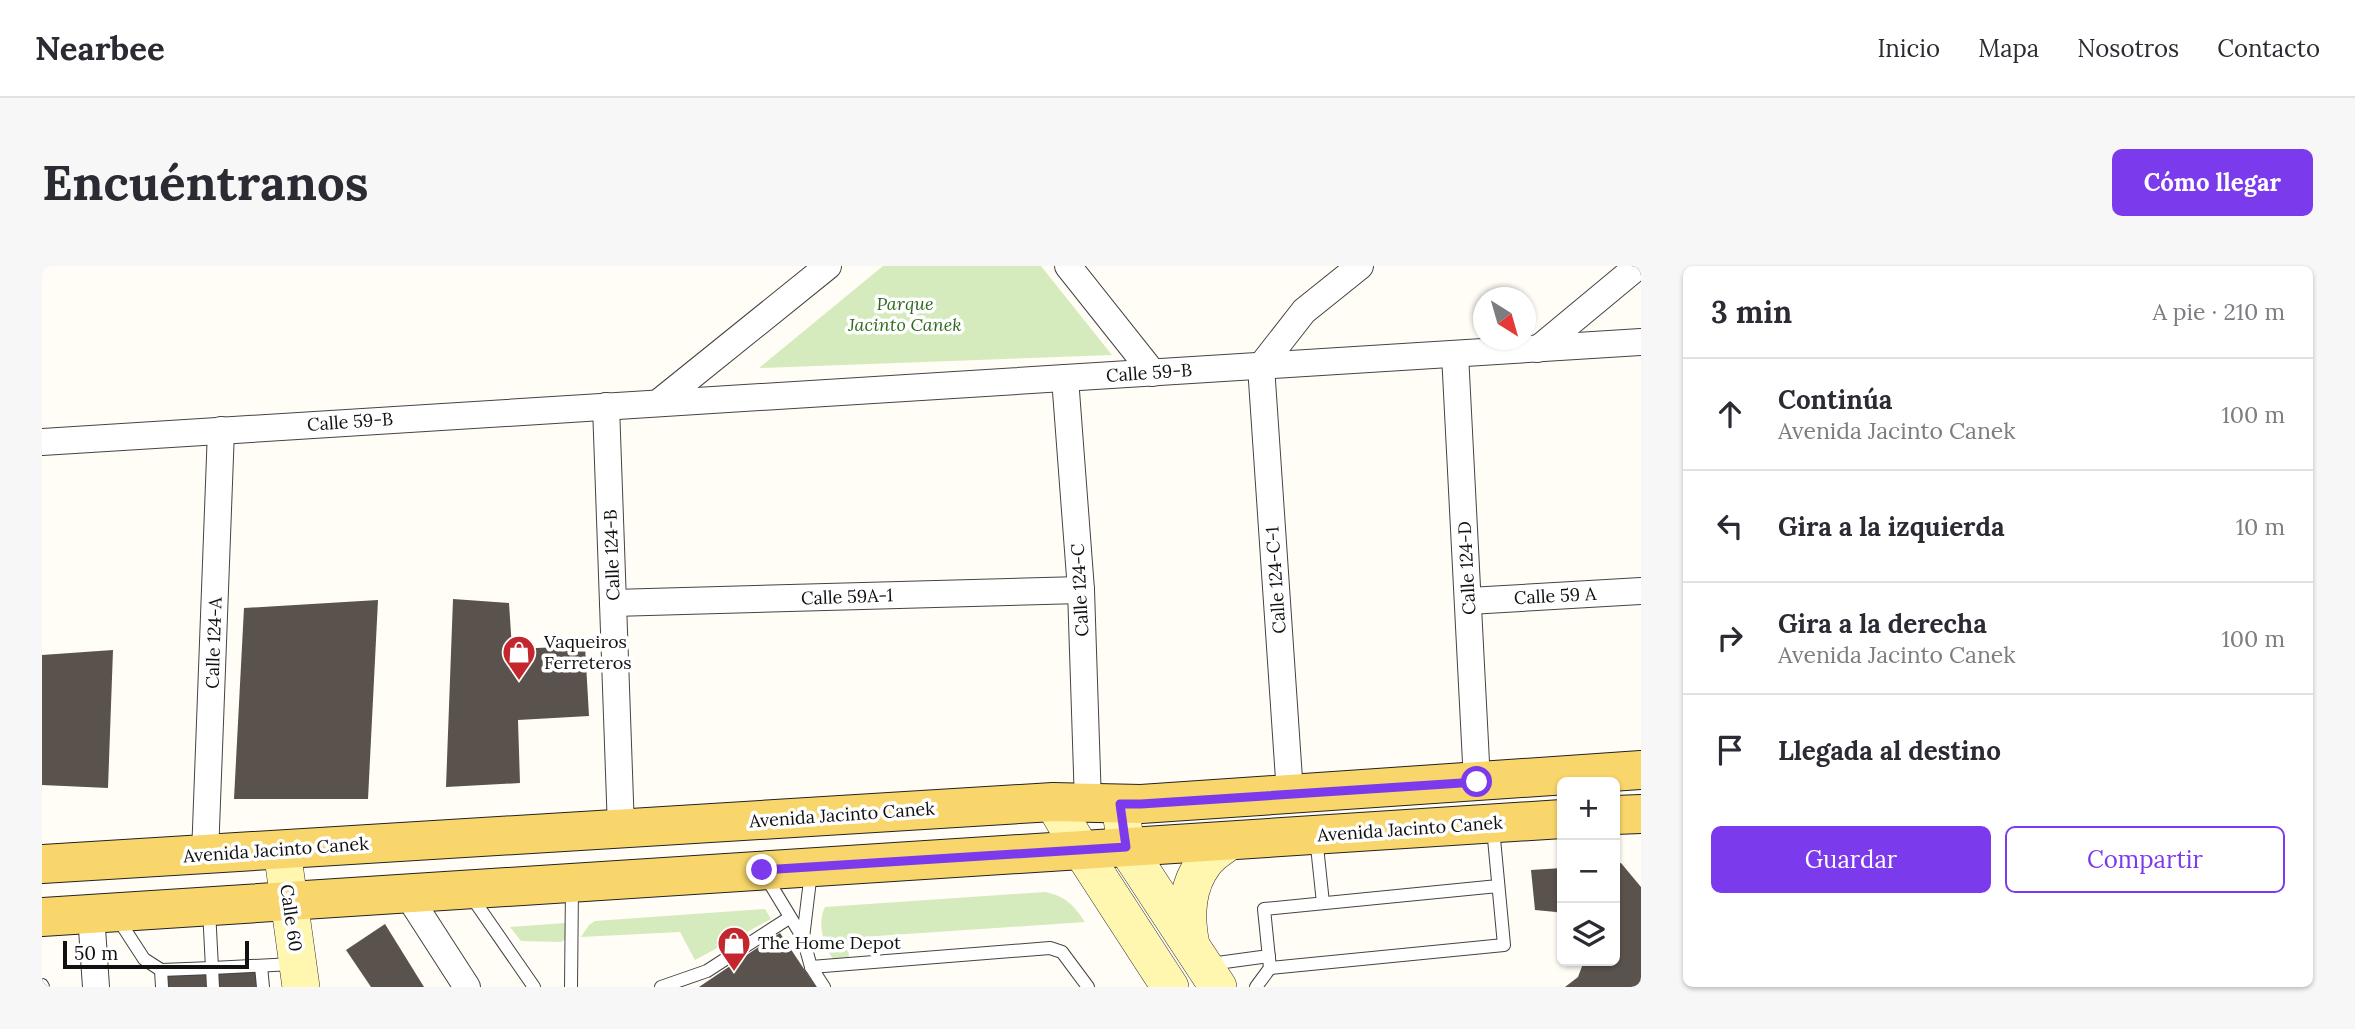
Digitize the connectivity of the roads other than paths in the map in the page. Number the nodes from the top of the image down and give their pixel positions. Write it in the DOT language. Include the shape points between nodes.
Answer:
graph roads {
  1 [pos="828,266"];
  2 [pos="1360,266"];
  3 [pos="1639,266"];
  4 [pos="1077,269"];
  5 [pos="1641,342"];
  6 [pos="1538,349"];
  7 [pos="1455,354"];
  8 [pos="1261,366"];
  9 [pos="1153,373"];
  10 [pos="1065,378"];
  11 [pos="658,403"];
  12 [pos="606,407"];
  13 [pos="221,430"];
  14 [pos="42,442"];
  15 [pos="1081,590"];
  16 [pos="1641,591"];
  17 [pos="1469,601"];
  18 [pos="613,603"];
  19 [pos="1641,771"];
  20 [pos="1477,782"];
  21 [pos="1290,794"];
  22 [pos="1087,803"];
  23 [pos="1641,814"];
  24 [pos="1620,815"];
  25 [pos="1557,819"];
  26 [pos="1493,823"];
  27 [pos="621,829"];
  28 [pos="1316,835"];
  29 [pos="1230,841"];
  30 [pos="1126,847"];
  31 [pos="282,850"];
  32 [pos="1081,850"];
  33 [pos="205,855"];
  34 [pos="42,864"];
  35 [pos="812,867"];
  36 [pos="762,870"];
  37 [pos="572,883"];
  38 [pos="1498,886"];
  39 [pos="467,890"];
  40 [pos="407,894"];
  41 [pos="288,901"];
  42 [pos="1323,903"];
  43 [pos="209,906"];
  44 [pos="103,914"];
  45 [pos="42,917"];
  46 [pos="789,918"];
  47 [pos="803,938"];
  48 [pos="1269,962"];
  49 [pos="261,966"];
  50 [pos="1204,966"];
  51 [pos="811,967"];
  52 [pos="212,968"];
  53 [pos="161,970"];
  54 [pos="299,975"];
  55 [pos="459,980"];
  56 [pos="1164,984"];
  57 [pos="96,987"];
  58 [pos="162,987"];
  59 [pos="213,987"];
  60 [pos="263,987"];
  61 [pos="534,987"];
  62 [pos="571,987"];
  63 [pos="660,987"];
  64 [pos="824,987"];
  65 [pos="1088,987"];
  66 [pos="1256,987"];
  1 -- 11 [label="street"];
  2 -- 8 [label="street" via="1304,311"];
  3 -- 6 [label="street"];
  4 -- 9 [label="street"];
  5 -- 6 [label="street, Calle 59-B"];
  6 -- 7 [label="street, Calle 59-B"];
  7 -- 8 [label="street, Calle 59-B"];
  7 -- 17 [label="street, Calle 124-D"];
  8 -- 9 [label="street, Calle 59-B"];
  8 -- 21 [label="street, Calle 124-C-1"];
  9 -- 10 [label="street, Calle 59-B"];
  10 -- 11 [label="street, Calle 59-B"];
  10 -- 15 [label="street, Calle 124-C"];
  11 -- 12 [label="street, Calle 59-B"];
  12 -- 13 [label="street, Calle 59-B"];
  12 -- 18 [label="street, Calle 124-B"];
  13 -- 14 [label="street, Calle 59-B"];
  13 -- 33 [label="street, Calle 124-A"];
  15 -- 18 [label="street, Calle 59A-1"];
  15 -- 22 [label="street, Calle 124-C"];
  16 -- 17 [label="street, Calle 59 A"];
  17 -- 20 [label="street, Calle 124-D"];
  18 -- 27 [label="street, Calle 124-B"];
  19 -- 20 [label="main road, Avenida Jacinto Canek"];
  20 -- 21 [label="main road, Avenida Jacinto Canek"];
  21 -- 22 [label="main road, Avenida Jacinto Canek"];
  22 -- 27 [label="main road, Avenida Jacinto Canek"];
  22 -- 30 [label="street"];
  22 -- 32 [label="street"];
  23 -- 24 [label="main road"];
  25 -- 26 [label="main road, Avenida Jacinto Canek"];
  26 -- 28 [label="main road, Avenida Jacinto Canek"];
  26 -- 38 [label="lane"];
  27 -- 31 [label="main road, Avenida Jacinto Canek"];
  28 -- 29 [label="main road, Avenida Jacinto Canek"];
  28 -- 42 [label="lane"];
  29 -- 30 [label="main road, Avenida Jacinto Canek"];
  29 -- 50 [label="street" via="1203,863 1187,906 1187,926"];
  30 -- 32 [label="main road, Avenida Jacinto Canek"];
  30 -- 50 [label="street"];
  31 -- 33 [label="main road, Avenida Jacinto Canek"];
  31 -- 41 [label="street, Calle 60"];
  32 -- 35 [label="main road, Avenida Jacinto Canek"];
  32 -- 56 [label="street"];
  33 -- 34 [label="main road, Avenida Jacinto Canek"];
  35 -- 36 [label="main road, Avenida Jacinto Canek"];
  35 -- 47 [label="lane"];
  36 -- 37 [label="main road, Avenida Jacinto Canek"];
  36 -- 46 [label="lane"];
  37 -- 39 [label="main road, Avenida Jacinto Canek"];
  37 -- 62 [label="lane"];
  38 -- 42 [label="lane"];
  38 -- 48 [label="lane" via="1504,945"];
  39 -- 40 [label="main road, Avenida Jacinto Canek"];
  39 -- 61 [label="lane"];
  40 -- 41 [label="main road, Avenida Jacinto Canek"];
  40 -- 55 [label="street"];
  41 -- 43 [label="main road, Avenida Jacinto Canek"];
  41 -- 54 [label="street, Calle 60"];
  42 -- 48 [label="lane" via="1264,909"];
  43 -- 44 [label="main road, Avenida Jacinto Canek"];
  43 -- 52 [label="lane"];
  44 -- 45 [label="main road, Avenida Jacinto Canek"];
  44 -- 53 [label="lane" via="144,959"];
  44 -- 57 [label="street"];
  46 -- 47 [label="lane"];
  46 -- 63 [label="lane" via="707,971"];
  47 -- 51 [label="lane"];
  48 -- 50 [label="lane"];
  48 -- 66 [label="lane"];
  49 -- 52 [label="lane"];
  49 -- 54 [label="lane"];
  49 -- 60 [label="lane"];
  51 -- 64 [label="lane"];
  51 -- 65 [label="lane" via="1050,948 1062,952"];
  52 -- 53 [label="lane"];
  52 -- 59 [label="lane"];
  53 -- 58 [label="lane"];
}
